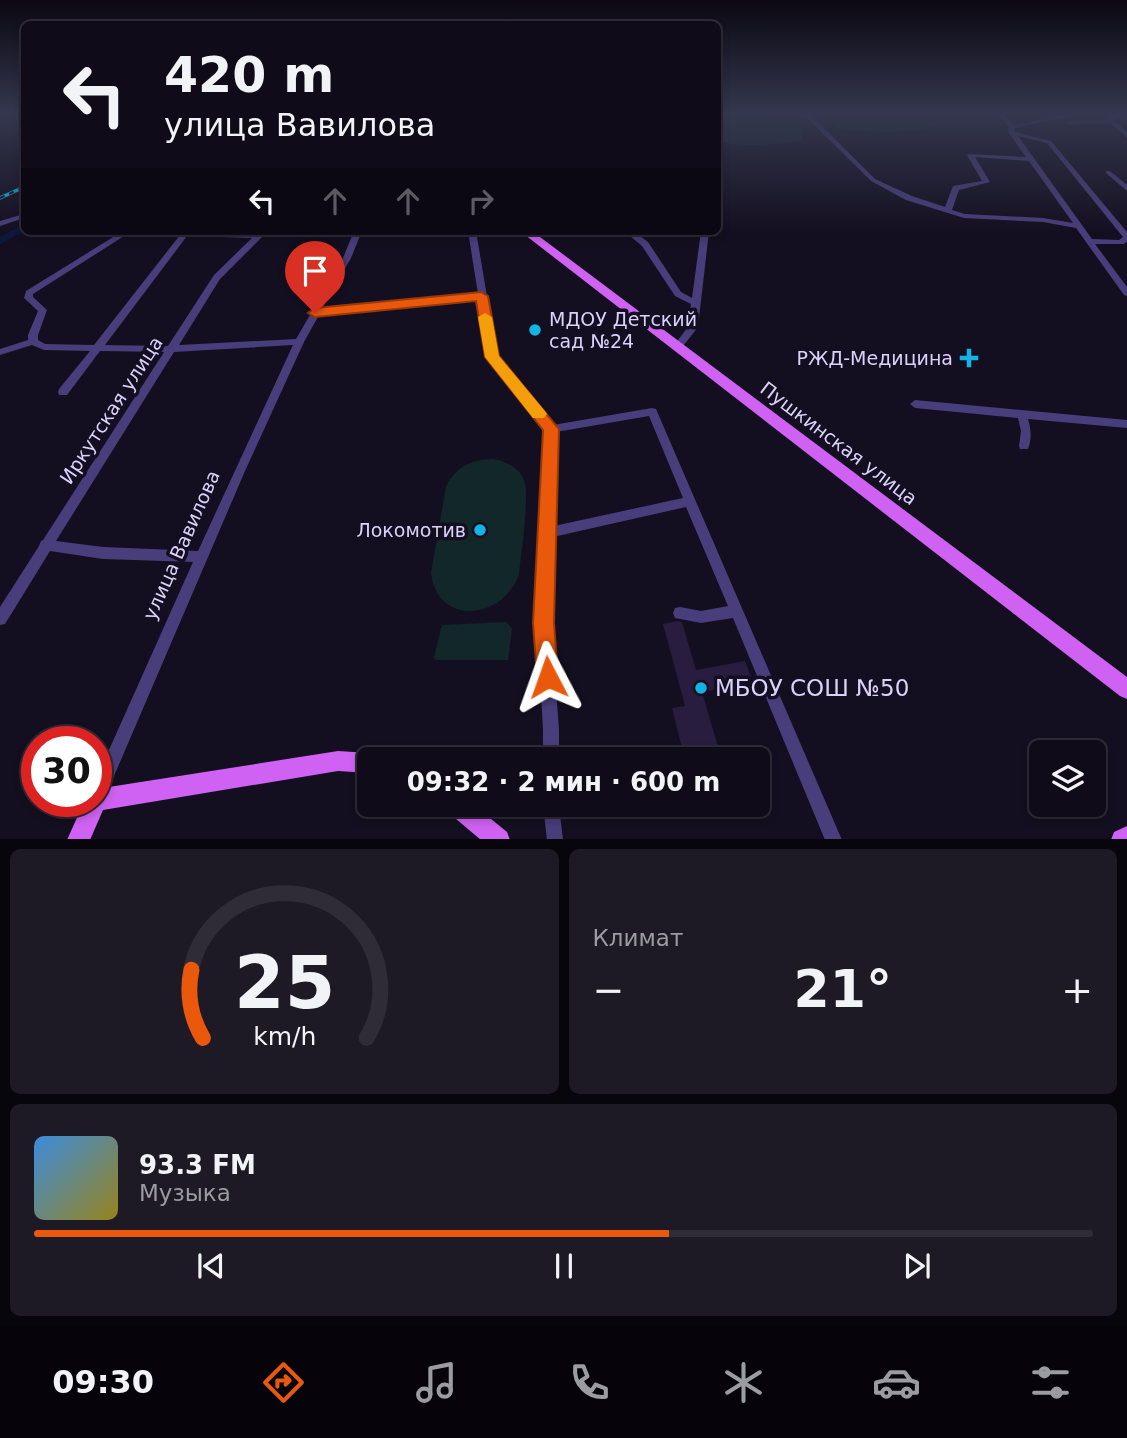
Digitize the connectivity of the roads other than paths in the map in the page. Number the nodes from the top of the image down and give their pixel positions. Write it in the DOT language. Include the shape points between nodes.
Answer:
graph roads {
  1 [pos="846,153"];
  2 [pos="1027,153"];
  3 [pos="1058,153"];
  4 [pos="1031,159"];
  5 [pos="1108,172"];
  6 [pos="1127,189"];
  7 [pos="948,210"];
  8 [pos="21,217"];
  9 [pos="0,224"];
  10 [pos="1078,226"];
  11 [pos="122,235"];
  12 [pos="184,235"];
  13 [pos="259,235"];
  14 [pos="356,235"];
  15 [pos="473,235"];
  16 [pos="530,235"];
  17 [pos="633,235"];
  18 [pos="704,235"];
  19 [pos="1090,240"];
  20 [pos="1127,293"];
  21 [pos="481,296"];
  22 [pos="696,303"];
  23 [pos="315,313"];
  24 [pos="33,342"];
  25 [pos="299,342"];
  26 [pos="98,348"];
  27 [pos="677,348"];
  28 [pos="170,349"];
  29 [pos="0,352"];
  30 [pos="62,393"];
  31 [pos="915,404"];
  32 [pos="1022,413"];
  33 [pos="1127,424"];
  34 [pos="551,429"];
  35 [pos="1024,446"];
  36 [pos="690,501"];
  37 [pos="547,533"];
  38 [pos="45,545"];
  39 [pos="200,557"];
  40 [pos="737,611"];
  41 [pos="680,613"];
  42 [pos="0,619"];
  43 [pos="1127,689"];
  44 [pos="551,747"];
  45 [pos="357,762"];
  46 [pos="112,763"];
  47 [pos="112,797"];
  48 [pos="88,817"];
  49 [pos="472,817"];
  50 [pos="552,817"];
  51 [pos="1127,837"];
  52 [pos="78,839"];
  53 [pos="499,839"];
  54 [pos="555,839"];
  55 [pos="834,839"];
  56 [pos="1122,839"];
  1 -- 7 [label="street" via="873,180"];
  2 -- 4 [label="street"];
  3 -- 19 [label="street" via="1127,237 1121,242"];
  4 -- 7 [label="street" via="970,155 986,182 956,188"];
  4 -- 10 [label="street"];
  5 -- 6 [label="street"];
  7 -- 10 [label="street" via="964,216"];
  8 -- 9 [label="street"];
  10 -- 19 [label="street"];
  11 -- 24 [label="street" via="29,293 28,298 43,310"];
  12 -- 26 [label="street"];
  13 -- 28 [label="street, Иркутская улица" via="217,276"];
  14 -- 23 [label="street, улица Вавилова"];
  15 -- 21 [label="street"];
  16 -- 27 [label="main road, Пушкинская улица"];
  17 -- 22 [label="street" via="645,244 678,294"];
  18 -- 22 [label="street"];
  19 -- 20 [label="street"];
  21 -- 23 [label="street"];
  21 -- 34 [label="street" via="492,357"];
  22 -- 27 [label="street" via="694,327"];
  23 -- 25 [label="street, улица Вавилова"];
  24 -- 26 [label="street" via="44,347"];
  24 -- 29 [label="street"];
  25 -- 28 [label="street"];
  25 -- 39 [label="street, улица Вавилова"];
  26 -- 28 [label="street"];
  26 -- 30 [label="street"];
  27 -- 43 [label="main road, Пушкинская улица"];
  28 -- 38 [label="street, Иркутская улица"];
  31 -- 32 [label="street"];
  32 -- 33 [label="street"];
  32 -- 35 [label="street"];
  34 -- 36 [label="street" via="652,412"];
  34 -- 37 [label="street"];
  36 -- 37 [label="street"];
  36 -- 40 [label="street"];
  37 -- 44 [label="street" via="544,623"];
  38 -- 39 [label="street"];
  38 -- 42 [label="street, Иркутская улица"];
  39 -- 46 [label="street, улица Вавилова"];
  40 -- 41 [label="street" via="701,617"];
  40 -- 55 [label="street"];
  45 -- 47 [label="main road" via="338,761"];
  48 -- 52 [label="main road, улица Вавилова"];
  49 -- 53 [label="main road"];
  50 -- 54 [label="street"];
  51 -- 56 [label="main road"];
}
